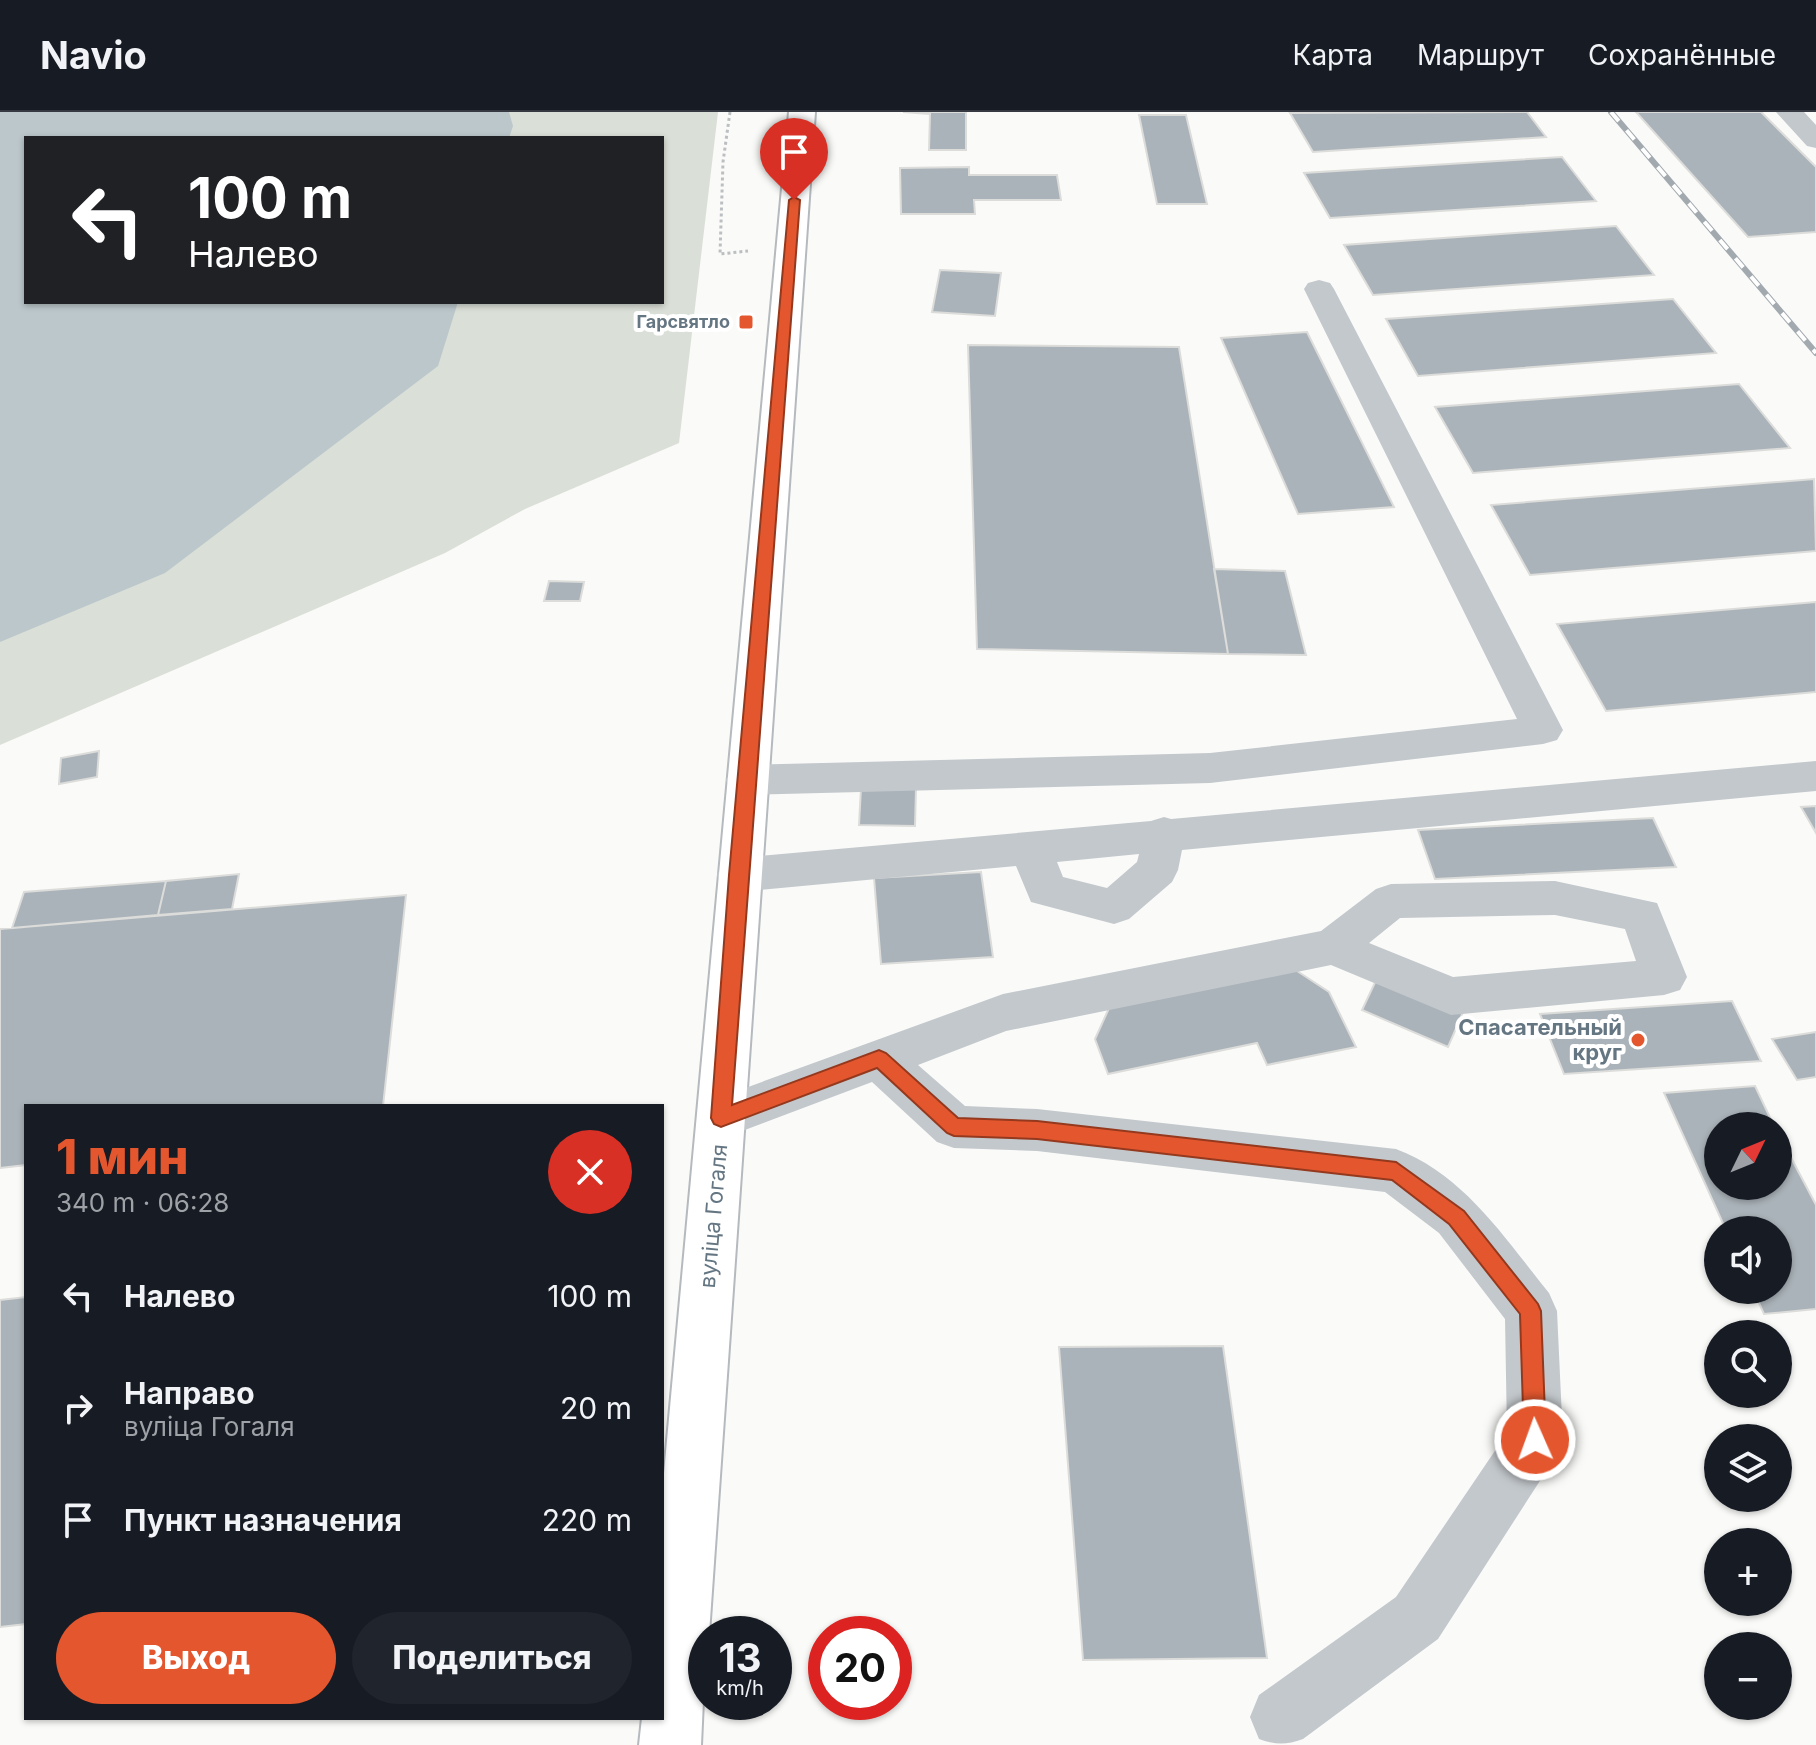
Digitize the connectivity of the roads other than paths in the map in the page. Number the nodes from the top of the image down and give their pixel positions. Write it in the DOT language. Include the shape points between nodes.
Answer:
graph roads {
  1 [pos="802,112"];
  2 [pos="1789,112"];
  3 [pos="1816,140"];
  4 [pos="1319,289"];
  5 [pos="1816,776"];
  6 [pos="746,780"];
  7 [pos="1164,833"];
  8 [pos="1030,846"];
  9 [pos="738,875"];
  10 [pos="1333,947"];
  11 [pos="879,1059"];
  12 [pos="721,1118"];
  13 [pos="1281,1717"];
  14 [pos="670,1745"];
  1 -- 6 [label="main road, вуліца Гогаля"];
  2 -- 3 [label="lane"];
  4 -- 6 [label="lane" via="1543,730 1210,768"];
  5 -- 7 [label="lane"];
  6 -- 9 [label="main road, вуліца Гогаля"];
  7 -- 8 [label="lane"];
  7 -- 8 [label="lane" via="1157,870 1114,907 1046,890"];
  8 -- 9 [label="lane"];
  9 -- 12 [label="main road, вуліца Гогаля"];
  10 -- 10 [label="lane" via="1391,901 1555,898 1642,915 1664,977 1451,996"];
  10 -- 11 [label="lane" via="1003,1013"];
  11 -- 12 [label="lane"];
  11 -- 13 [label="lane" via="954,1127 1037,1130 1396,1171 1457,1217 1531,1311 1535,1440 1417,1618"];
  12 -- 14 [label="main road, вуліца Гогаля"];
}
